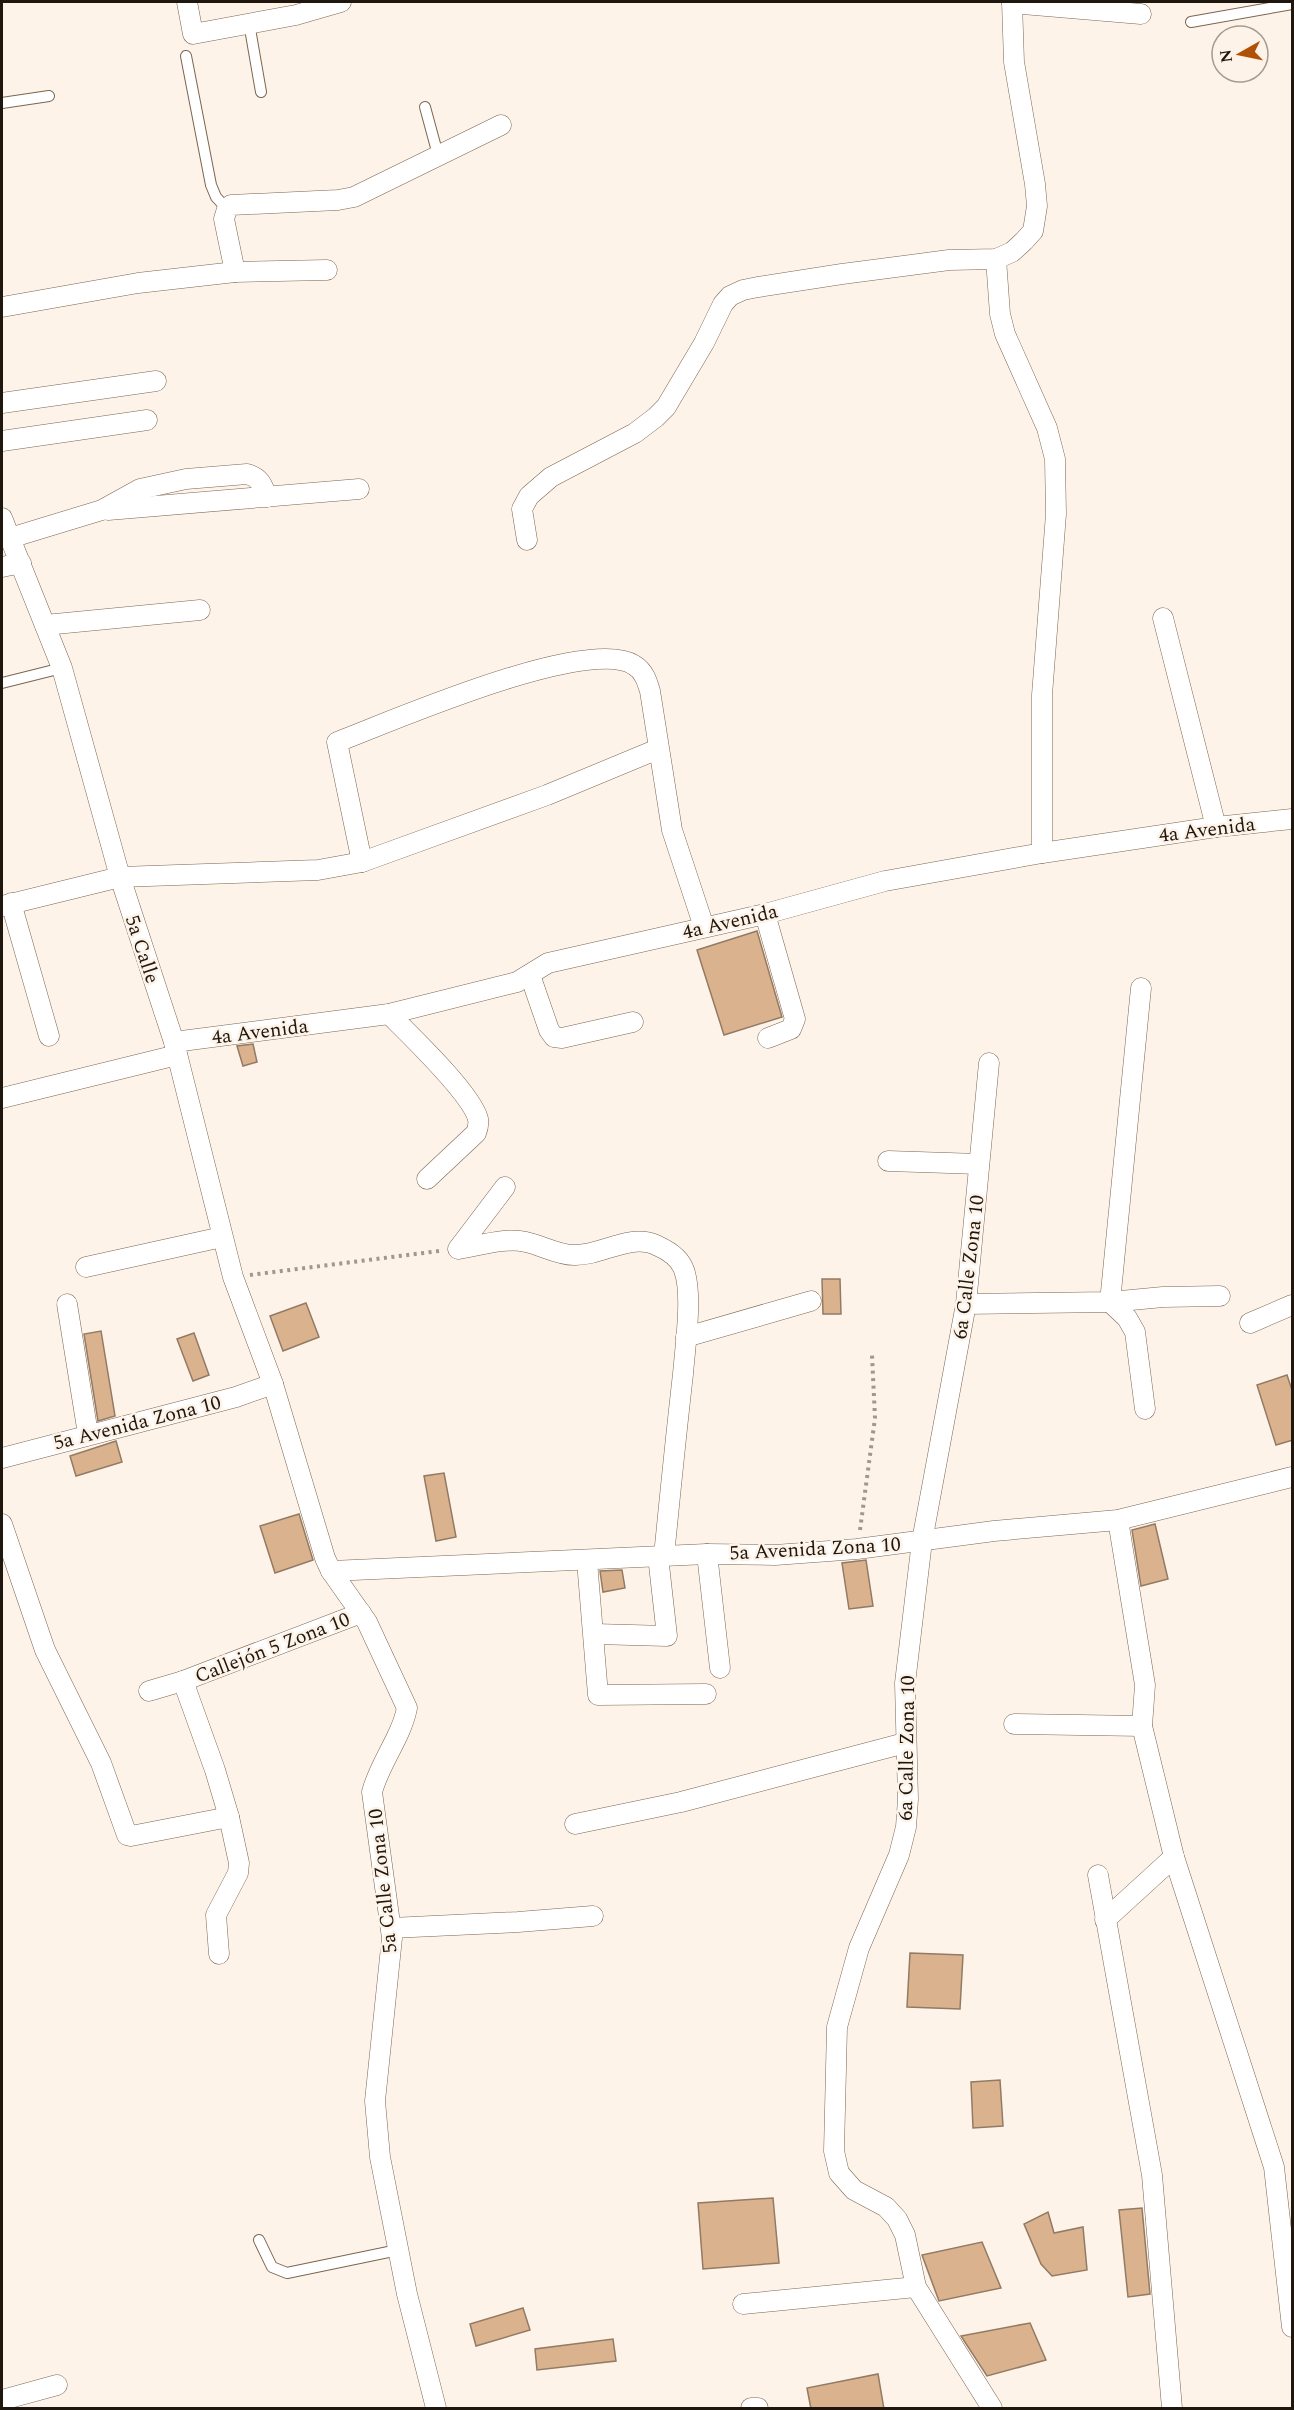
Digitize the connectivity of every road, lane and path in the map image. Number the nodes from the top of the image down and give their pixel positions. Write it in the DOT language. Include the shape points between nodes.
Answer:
graph roads {
  1 [pos="187,2"];
  2 [pos="341,2"];
  3 [pos="1012,2"];
  4 [pos="1293,4"];
  5 [pos="1141,14"];
  6 [pos="1191,22"];
  7 [pos="249,23"];
  8 [pos="186,56"];
  9 [pos="261,92"];
  10 [pos="49,96"];
  11 [pos="2,103"];
  12 [pos="425,107"];
  13 [pos="501,125"];
  14 [pos="438,155"];
  15 [pos="227,209"];
  16 [pos="996,259"];
  17 [pos="327,270"];
  18 [pos="235,272"];
  19 [pos="2,307"];
  20 [pos="156,381"];
  21 [pos="2,403"];
  22 [pos="147,420"];
  23 [pos="2,441"];
  24 [pos="359,489"];
  25 [pos="4,526"];
  26 [pos="527,540"];
  27 [pos="11,565"];
  28 [pos="200,610"];
  29 [pos="1163,618"];
  30 [pos="45,625"];
  31 [pos="62,668"];
  32 [pos="2,683"];
  33 [pos="658,749"];
  34 [pos="1293,819"];
  35 [pos="1216,827"];
  36 [pos="1042,853"];
  37 [pos="362,862"];
  38 [pos="120,877"];
  39 [pos="6,904"];
  40 [pos="765,914"];
  41 [pos="704,927"];
  42 [pos="530,975"];
  43 [pos="1142,988"];
  44 [pos="389,1014"];
  45 [pos="633,1022"];
  46 [pos="49,1036"];
  47 [pos="768,1038"];
  48 [pos="175,1049"];
  49 [pos="988,1063"];
  50 [pos="2,1098"];
  51 [pos="888,1161"];
  52 [pos="979,1164"];
  53 [pos="427,1179"];
  54 [pos="505,1187"];
  55 [pos="222,1237"];
  56 [pos="458,1249"];
  57 [pos="86,1268"];
  58 [pos="233,1277"];
  59 [pos="1220,1296"];
  60 [pos="811,1301"];
  61 [pos="1110,1302"];
  62 [pos="67,1304"];
  63 [pos="966,1304"];
  64 [pos="1293,1305"];
  65 [pos="1250,1323"];
  66 [pos="686,1337"];
  67 [pos="872,1355"];
  68 [pos="273,1384"];
  69 [pos="1145,1409"];
  70 [pos="88,1434"];
  71 [pos="2,1458"];
  72 [pos="1293,1477"];
  73 [pos="1119,1520"];
  74 [pos="2,1524"];
  75 [pos="922,1541"];
  76 [pos="857,1549"];
  77 [pos="707,1554"];
  78 [pos="661,1556"];
  79 [pos="587,1561"];
  80 [pos="332,1570"];
  81 [pos="361,1613"];
  82 [pos="595,1634"];
  83 [pos="720,1668"];
  84 [pos="183,1681"];
  85 [pos="149,1691"];
  86 [pos="706,1694"];
  87 [pos="1014,1724"];
  88 [pos="1142,1726"];
  89 [pos="905,1743"];
  90 [pos="229,1817"];
  91 [pos="574,1824"];
  92 [pos="1173,1857"];
  93 [pos="1098,1875"];
  94 [pos="592,1916"];
  95 [pos="1105,1920"];
  96 [pos="391,1928"];
  97 [pos="219,1954"];
  98 [pos="259,2240"];
  99 [pos="398,2250"];
  100 [pos="916,2287"];
  101 [pos="742,2304"];
  102 [pos="1293,2327"];
  103 [pos="57,2385"];
  104 [pos="2,2400"];
  105 [pos="758,2408"];
  106 [pos="436,2409"];
  107 [pos="751,2409"];
  108 [pos="992,2409"];
  109 [pos="1172,2409"];
  1 -- 7 [label="street" via="193,34"];
  2 -- 7 [label="street"];
  3 -- 5 [label="street"];
  3 -- 16 [label="street" via="1014,62 1036,207 1033,231 1012,252"];
  4 -- 6 [label="lane"];
  7 -- 9 [label="lane"];
  8 -- 15 [label="lane" via="211,185"];
  10 -- 11 [label="lane"];
  12 -- 14 [label="lane"];
  13 -- 14 [label="street"];
  14 -- 15 [label="street" via="354,197 237,204"];
  15 -- 18 [label="street" via="224,219"];
  16 -- 26 [label="street" via="949,260 842,274 758,287 730,296 671,399 656,417 635,433 551,477 529,496 522,509"];
  16 -- 36 [label="street" via="1005,334 1047,428 1055,459 1056,514 1042,695"];
  17 -- 18 [label="street"];
  18 -- 19 [label="street" via="138,283"];
  20 -- 21 [label="street"];
  22 -- 23 [label="street"];
  24 -- 25 [label="street" via="267,497 261,483 248,474 186,479 140,489 102,510"];
  25 -- 27 [label="street, 5a Calle"];
  27 -- 30 [label="street, 5a Calle"];
  28 -- 30 [label="street"];
  29 -- 35 [label="street"];
  30 -- 31 [label="street, 5a Calle"];
  31 -- 32 [label="lane"];
  31 -- 38 [label="street, 5a Calle"];
  33 -- 37 [label="street" via="547,795"];
  33 -- 37 [label="street" via="646,676 624,660 605,659 536,669 337,742"];
  33 -- 41 [label="street" via="672,830"];
  34 -- 35 [label="street, 4a Avenida"];
  35 -- 36 [label="street, 4a Avenida"];
  36 -- 40 [label="street, 4a Avenida" via="885,880"];
  37 -- 38 [label="street" via="318,870"];
  38 -- 39 [label="street"];
  38 -- 48 [label="street, 5a Calle"];
  39 -- 46 [label="street"];
  40 -- 41 [label="street, 4a Avenida"];
  40 -- 47 [label="street" via="795,1019 791,1029"];
  41 -- 42 [label="street, 4a Avenida" via="548,963"];
  42 -- 44 [label="street, 4a Avenida" via="488,991"];
  42 -- 45 [label="street" via="554,1036 562,1038"];
  43 -- 61 [label="street"];
  44 -- 48 [label="street, 4a Avenida"];
  44 -- 53 [label="street" via="460,1089 478,1116 476,1133"];
  48 -- 50 [label="street, 4a Avenida"];
  48 -- 55 [label="street, 5a Calle"];
  49 -- 52 [label="street, 6a Calle Zona 10"];
  51 -- 52 [label="street"];
  52 -- 63 [label="street, 6a Calle Zona 10"];
  54 -- 56 [label="street"];
  55 -- 57 [label="street"];
  55 -- 58 [label="street, 5a Calle"];
  56 -- 58 [label="path"];
  56 -- 66 [label="street" via="523,1241 583,1255 631,1242 657,1245 678,1260 685,1271"];
  58 -- 68 [label="street, 5a Calle"];
  59 -- 61 [label="street"];
  60 -- 66 [label="street"];
  61 -- 63 [label="street"];
  61 -- 69 [label="street" via="1135,1332"];
  62 -- 70 [label="street"];
  63 -- 75 [label="street, 6a Calle Zona 10"];
  64 -- 65 [label="street"];
  66 -- 78 [label="street"];
  67 -- 76 [label="path" via="874,1418"];
  68 -- 70 [label="street, 5a Avenida Zona 10"];
  68 -- 80 [label="street, 5a Calle Zona 10"];
  70 -- 71 [label="street, 5a Avenida Zona 10"];
  72 -- 73 [label="street, 5a Avenida Zona 10"];
  73 -- 75 [label="street, 5a Avenida Zona 10"];
  73 -- 88 [label="street" via="1145,1685"];
  74 -- 90 [label="street" via="45,1650 101,1763 127,1835"];
  75 -- 76 [label="street, 5a Avenida Zona 10"];
  75 -- 89 [label="street, 6a Calle Zona 10" via="905,1683"];
  76 -- 77 [label="street, 5a Avenida Zona 10" via="775,1555"];
  77 -- 78 [label="street, 5a Avenida Zona 10"];
  77 -- 83 [label="street"];
  78 -- 79 [label="street, 5a Avenida Zona 10"];
  78 -- 82 [label="street" via="668,1636"];
  79 -- 80 [label="street, 5a Avenida Zona 10"];
  79 -- 82 [label="street"];
  80 -- 81 [label="street, 5a Calle Zona 10"];
  81 -- 84 [label="street, Callejón 5 Zona 10"];
  81 -- 96 [label="street, 5a Calle Zona 10" via="407,1708 372,1792"];
  82 -- 86 [label="street" via="598,1695"];
  84 -- 85 [label="street"];
  84 -- 90 [label="street, Callejón 5 Zona 10"];
  87 -- 88 [label="street"];
  88 -- 92 [label="street"];
  89 -- 91 [label="street" via="681,1802"];
  89 -- 100 [label="street, 6a Calle Zona 10" via="906,1827 899,1855 859,1948 837,2026 834,2151 839,2173 854,2190 897,2219 905,2235"];
  90 -- 97 [label="street, Callejón 5 Zona 10" via="239,1863 238,1873 216,1915"];
  92 -- 95 [label="street"];
  92 -- 102 [label="street" via="1274,2167"];
  93 -- 95 [label="street"];
  94 -- 96 [label="street"];
  95 -- 109 [label="street" via="1152,2175"];
  96 -- 99 [label="street, 5a Calle Zona 10" via="392,1950 375,2101 380,2157"];
  98 -- 99 [label="lane" via="272,2267 287,2273"];
  99 -- 106 [label="street, 5a Calle Zona 10"];
  100 -- 101 [label="street"];
  100 -- 108 [label="street, 6a Calle Zona 10"];
  103 -- 104 [label="street"];
  105 -- 107 [label="street"];
}
